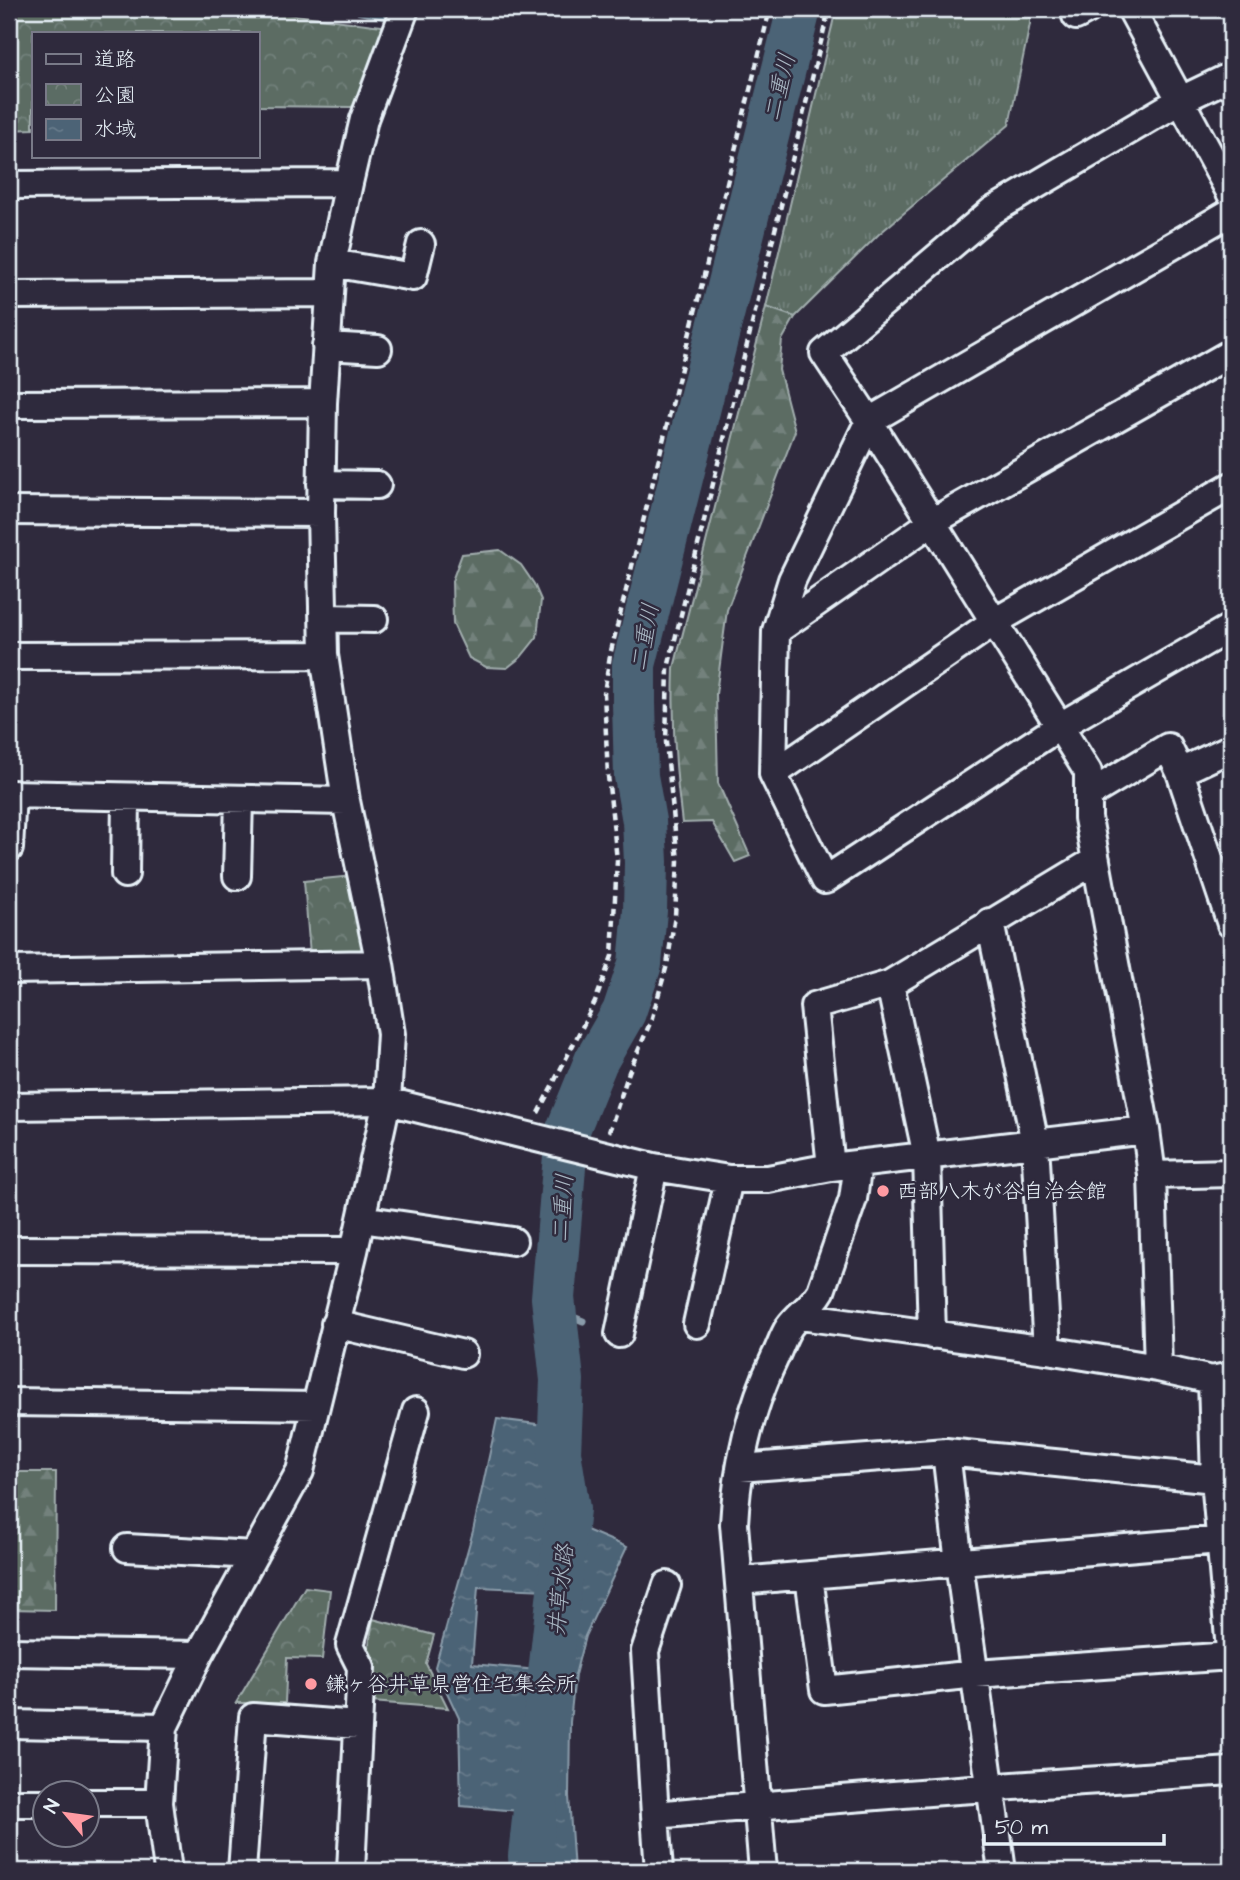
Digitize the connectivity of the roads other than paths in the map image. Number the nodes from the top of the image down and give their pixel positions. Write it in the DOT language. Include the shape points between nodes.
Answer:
graph roads {
  1 [pos="405,9"];
  2 [pos="1131,9"];
  3 [pos="1231,76"];
  4 [pos="1181,100"];
  5 [pos="349,183"];
  6 [pos="9,185"];
  7 [pos="1231,194"];
  8 [pos="1231,212"];
  9 [pos="421,244"];
  10 [pos="332,264"];
  11 [pos="329,293"];
  12 [pos="9,295"];
  13 [pos="326,346"];
  14 [pos="378,349"];
  15 [pos="1231,353"];
  16 [pos="323,403"];
  17 [pos="9,404"];
  18 [pos="869,421"];
  19 [pos="321,484"];
  20 [pos="377,485"];
  21 [pos="1231,485"];
  22 [pos="9,511"];
  23 [pos="321,513"];
  24 [pos="932,522"];
  25 [pos="324,618"];
  26 [pos="374,619"];
  27 [pos="994,622"];
  28 [pos="1231,627"];
  29 [pos="776,631"];
  30 [pos="324,655"];
  31 [pos="9,656"];
  32 [pos="1060,726"];
  33 [pos="1231,748"];
  34 [pos="1180,772"];
  35 [pos="773,774"];
  36 [pos="11,794"];
  37 [pos="1088,795"];
  38 [pos="126,797"];
  39 [pos="239,799"];
  40 [pos="346,801"];
  41 [pos="9,848"];
  42 [pos="1220,851"];
  43 [pos="1096,860"];
  44 [pos="125,874"];
  45 [pos="237,876"];
  46 [pos="990,922"];
  47 [pos="1231,924"];
  48 [pos="380,964"];
  49 [pos="9,970"];
  50 [pos="890,984"];
  51 [pos="387,1101"];
  52 [pos="9,1106"];
  53 [pos="1146,1130"];
  54 [pos="1035,1143"];
  55 [pos="928,1156"];
  56 [pos="858,1164"];
  57 [pos="654,1167"];
  58 [pos="831,1167"];
  59 [pos="1231,1173"];
  60 [pos="1152,1175"];
  61 [pos="729,1179"];
  62 [pos="361,1219"];
  63 [pos="513,1241"];
  64 [pos="9,1250"];
  65 [pos="354,1251"];
  66 [pos="801,1316"];
  67 [pos="335,1324"];
  68 [pos="697,1324"];
  69 [pos="619,1334"];
  70 [pos="932,1335"];
  71 [pos="1047,1350"];
  72 [pos="463,1354"];
  73 [pos="1158,1368"];
  74 [pos="1222,1378"];
  75 [pos="9,1402"];
  76 [pos="316,1406"];
  77 [pos="416,1411"];
  78 [pos="946,1452"];
  79 [pos="740,1468"];
  80 [pos="1223,1480"];
  81 [pos="1226,1540"];
  82 [pos="127,1548"];
  83 [pos="254,1555"];
  84 [pos="959,1563"];
  85 [pos="809,1576"];
  86 [pos="740,1581"];
  87 [pos="667,1585"];
  88 [pos="9,1652"];
  89 [pos="199,1655"];
  90 [pos="1231,1656"];
  91 [pos="1231,1661"];
  92 [pos="976,1674"];
  93 [pos="9,1724"];
  94 [pos="358,1725"];
  95 [pos="164,1727"];
  96 [pos="1231,1770"];
  97 [pos="991,1787"];
  98 [pos="9,1803"];
  99 [pos="32,1803"];
  100 [pos="102,1803"];
  101 [pos="159,1803"];
  102 [pos="758,1805"];
  103 [pos="655,1815"];
  104 [pos="168,1871"];
  105 [pos="242,1871"];
  106 [pos="351,1871"];
  107 [pos="659,1871"];
  108 [pos="764,1871"];
  109 [pos="1002,1871"];
  1 -- 5 [label="street" via="364,119"];
  2 -- 4 [label="street"];
  3 -- 4 [label="street"];
  4 -- 7 [label="street"];
  4 -- 18 [label="street" via="992,211 824,353"];
  5 -- 6 [label="street"];
  5 -- 10 [label="street"];
  8 -- 18 [label="street"];
  9 -- 10 [label="street" via="413,277"];
  10 -- 11 [label="street"];
  11 -- 12 [label="street"];
  11 -- 13 [label="street"];
  13 -- 14 [label="street"];
  13 -- 16 [label="street"];
  15 -- 24 [label="street"];
  16 -- 17 [label="street"];
  16 -- 19 [label="street"];
  18 -- 24 [label="street"];
  18 -- 29 [label="street" via="792,580"];
  19 -- 20 [label="street"];
  19 -- 23 [label="street"];
  21 -- 27 [label="street"];
  22 -- 23 [label="street"];
  23 -- 25 [label="street"];
  24 -- 27 [label="street"];
  24 -- 29 [label="street"];
  25 -- 26 [label="street"];
  25 -- 30 [label="street"];
  27 -- 32 [label="street"];
  27 -- 35 [label="street"];
  28 -- 32 [label="street"];
  29 -- 35 [label="street"];
  30 -- 31 [label="street"];
  30 -- 40 [label="street"];
  32 -- 35 [label="street" via="825,880"];
  32 -- 37 [label="street" via="1088,772"];
  33 -- 34 [label="street"];
  34 -- 37 [label="street" via="1168,747"];
  34 -- 42 [label="street"];
  36 -- 38 [label="street"];
  36 -- 41 [label="street"];
  37 -- 43 [label="street"];
  38 -- 39 [label="street"];
  38 -- 44 [label="street"];
  39 -- 40 [label="street"];
  39 -- 45 [label="street"];
  40 -- 48 [label="street"];
  42 -- 47 [label="street"];
  43 -- 46 [label="street"];
  43 -- 53 [label="street"];
  46 -- 50 [label="street"];
  46 -- 54 [label="street"];
  48 -- 49 [label="street"];
  48 -- 51 [label="street" via="391,1034"];
  50 -- 55 [label="street"];
  50 -- 58 [label="street" via="814,1006"];
  51 -- 52 [label="street"];
  51 -- 57 [label="street"];
  51 -- 62 [label="street"];
  53 -- 54 [label="street"];
  53 -- 60 [label="street"];
  54 -- 55 [label="street"];
  54 -- 71 [label="street"];
  55 -- 56 [label="street"];
  55 -- 70 [label="street"];
  56 -- 58 [label="street"];
  56 -- 66 [label="street" via="853,1199 821,1291"];
  57 -- 61 [label="street"];
  57 -- 69 [label="street"];
  58 -- 61 [label="street" via="768,1179"];
  59 -- 60 [label="street"];
  60 -- 73 [label="street"];
  61 -- 68 [label="street"];
  62 -- 63 [label="street"];
  62 -- 65 [label="street"];
  64 -- 65 [label="street"];
  65 -- 67 [label="street"];
  66 -- 70 [label="street"];
  66 -- 79 [label="street" via="789,1328 771,1366"];
  67 -- 72 [label="street"];
  67 -- 76 [label="street"];
  70 -- 71 [label="street"];
  71 -- 73 [label="street"];
  73 -- 74 [label="street"];
  74 -- 80 [label="street"];
  75 -- 76 [label="street"];
  76 -- 83 [label="street" via="300,1471"];
  77 -- 94 [label="street" via="350,1645 361,1668"];
  78 -- 79 [label="street"];
  78 -- 80 [label="street"];
  78 -- 84 [label="street"];
  79 -- 86 [label="street" via="734,1524"];
  80 -- 81 [label="street"];
  81 -- 84 [label="street"];
  81 -- 90 [label="street"];
  82 -- 83 [label="street"];
  83 -- 89 [label="street"];
  84 -- 85 [label="street"];
  84 -- 92 [label="street"];
  85 -- 86 [label="street"];
  85 -- 92 [label="street" via="824,1690"];
  86 -- 102 [label="street"];
  87 -- 103 [label="street" via="645,1651"];
  88 -- 89 [label="street"];
  89 -- 95 [label="street"];
  90 -- 91 [label="street"];
  90 -- 92 [label="street"];
  92 -- 97 [label="street"];
  93 -- 95 [label="street"];
  94 -- 105 [label="street" via="253,1717"];
  94 -- 106 [label="street"];
  95 -- 101 [label="street"];
  96 -- 97 [label="street"];
  97 -- 102 [label="street"];
  97 -- 109 [label="street"];
  98 -- 99 [label="street"];
  100 -- 101 [label="street"];
  101 -- 104 [label="street"];
  102 -- 103 [label="street"];
  102 -- 108 [label="street"];
  103 -- 107 [label="street"];
}
